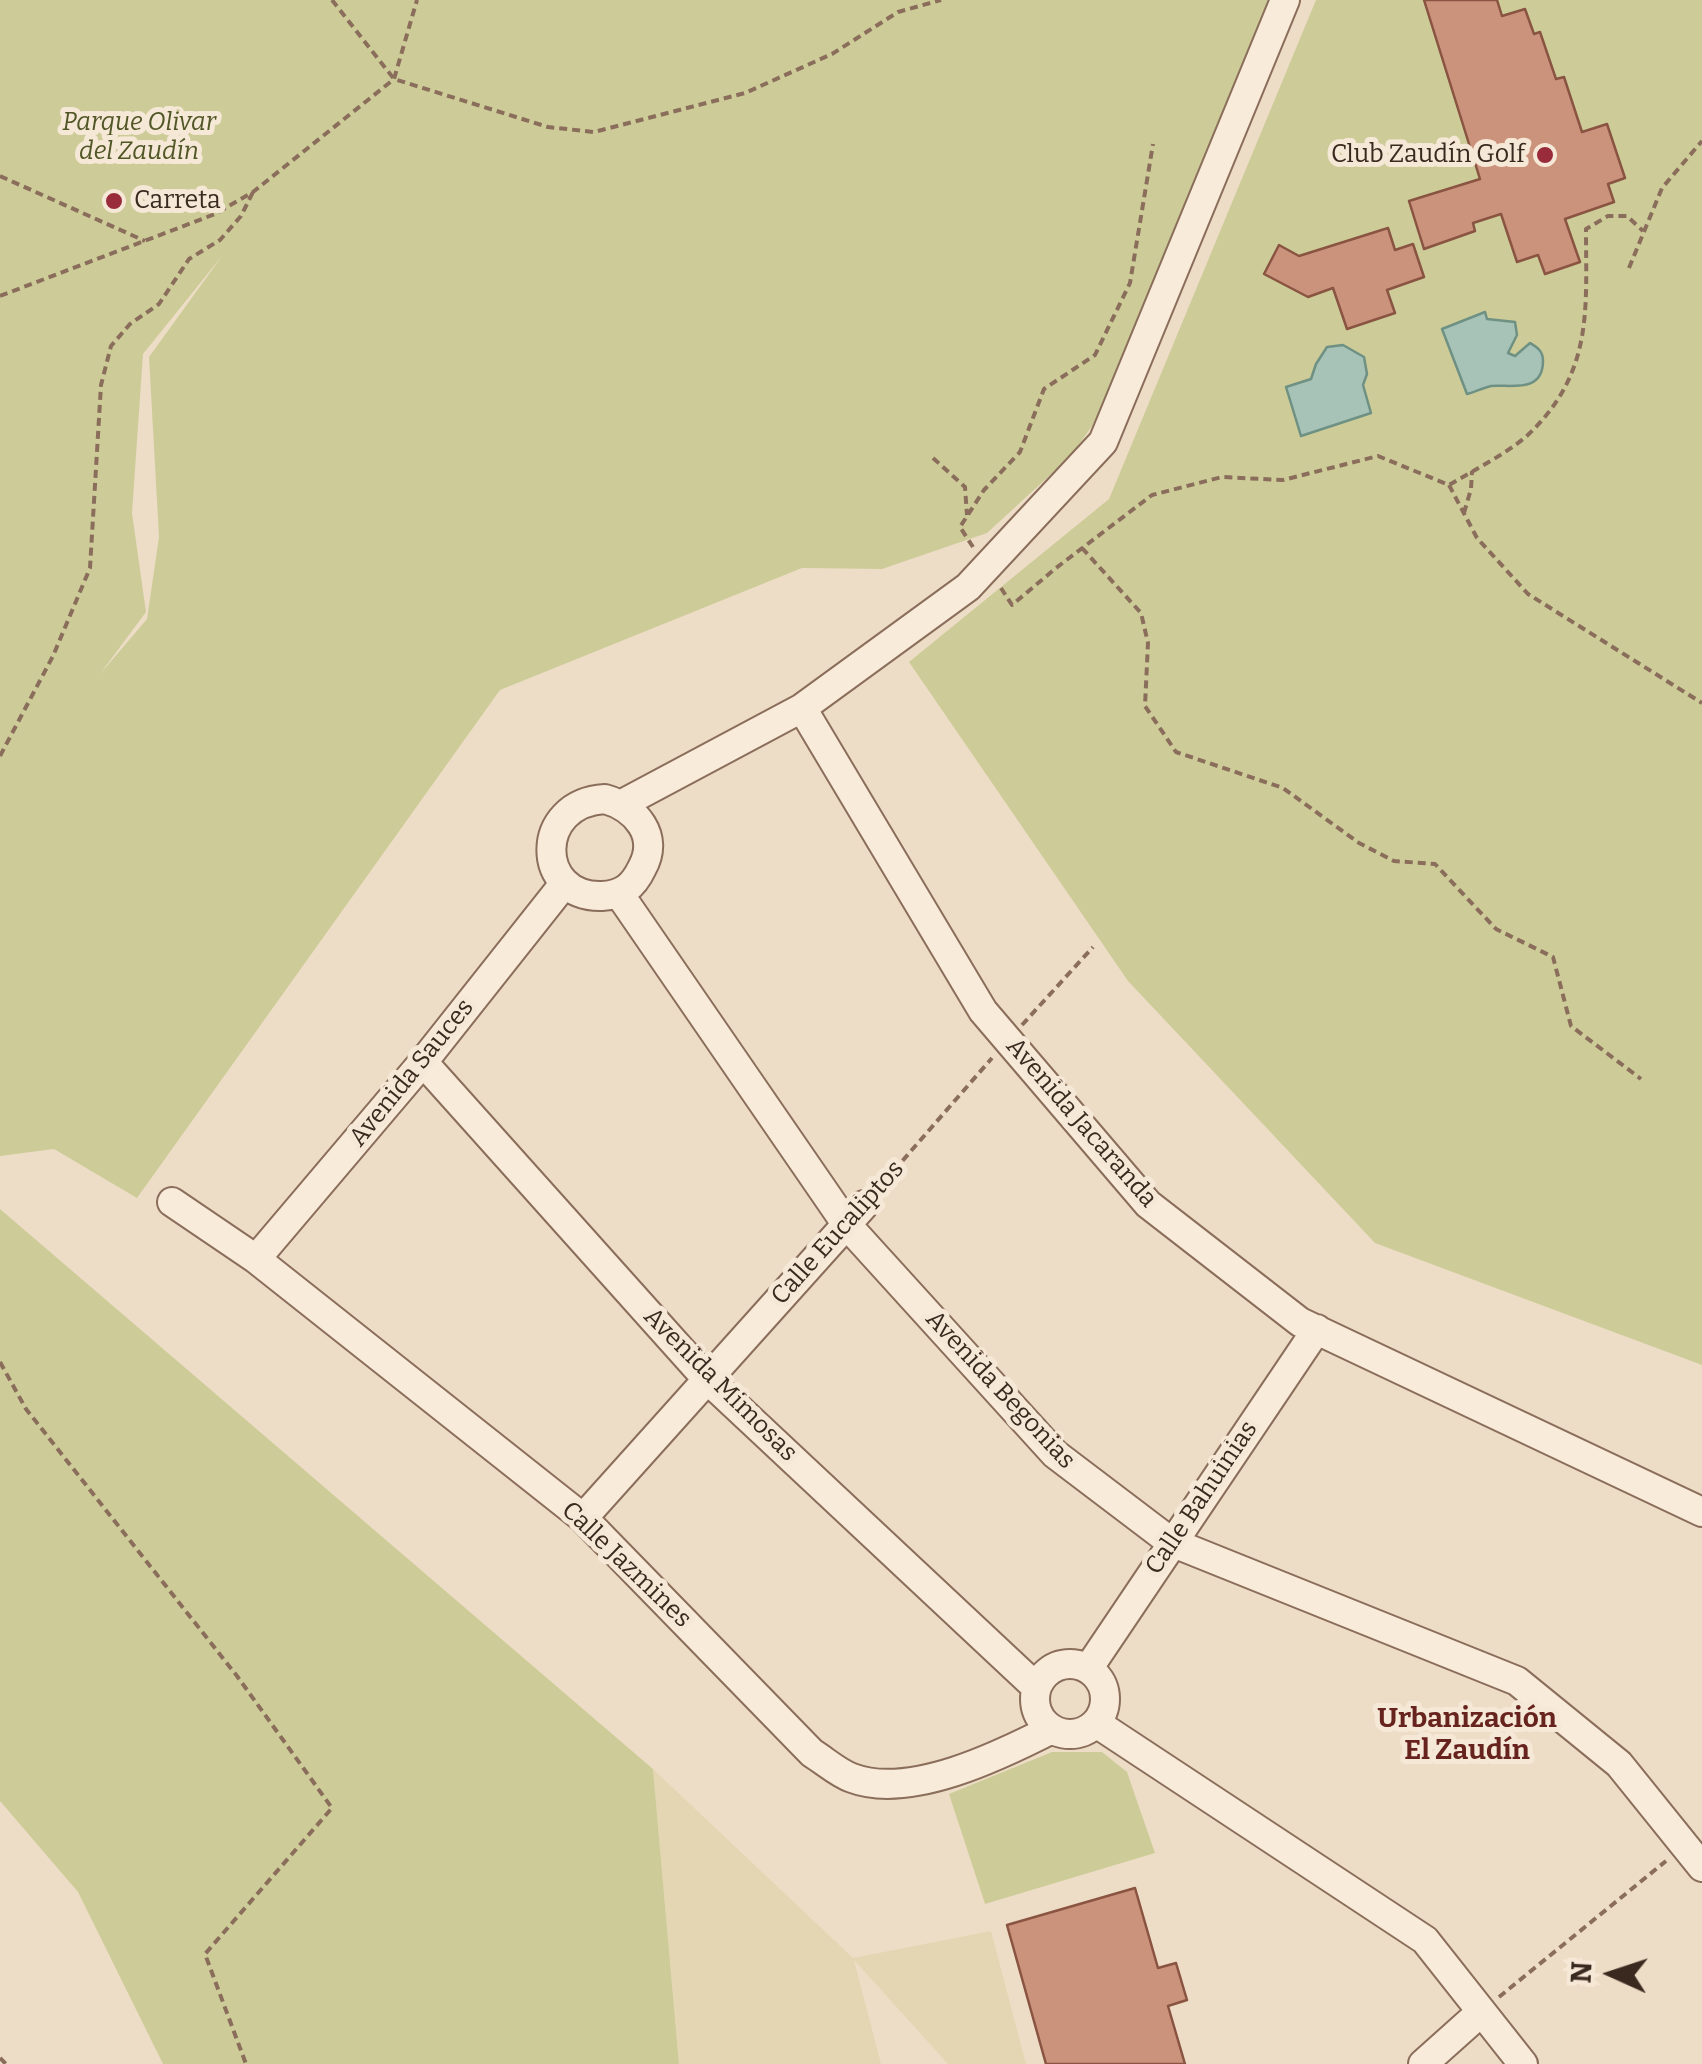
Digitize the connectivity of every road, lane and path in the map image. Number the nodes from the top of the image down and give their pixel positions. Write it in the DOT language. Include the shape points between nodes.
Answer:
graph roads {
  1 [pos="332,0"];
  2 [pos="417,0"];
  3 [pos="941,0"];
  4 [pos="1285,0"];
  5 [pos="394,79"];
  6 [pos="1701,142"];
  7 [pos="1153,144"];
  8 [pos="0,176"];
  9 [pos="253,192"];
  10 [pos="1643,231"];
  11 [pos="145,241"];
  12 [pos="1629,268"];
  13 [pos="0,296"];
  14 [pos="933,458"];
  15 [pos="1472,471"];
  16 [pos="1449,485"];
  17 [pos="1464,513"];
  18 [pos="968,515"];
  19 [pos="1082,548"];
  20 [pos="986,567"];
  21 [pos="1702,703"];
  22 [pos="802,708"];
  23 [pos="0,756"];
  24 [pos="622,804"];
  25 [pos="564,884"];
  26 [pos="620,895"];
  27 [pos="1093,948"];
  28 [pos="1008,1040"];
  29 [pos="423,1062"];
  30 [pos="1642,1078"];
  31 [pos="172,1202"];
  32 [pos="855,1215"];
  33 [pos="256,1259"];
  34 [pos="1317,1329"];
  35 [pos="0,1362"];
  36 [pos="707,1379"];
  37 [pos="1702,1512"];
  38 [pos="583,1518"];
  39 [pos="1171,1542"];
  40 [pos="1088,1669"];
  41 [pos="1036,1687"];
  42 [pos="1096,1723"];
  43 [pos="1052,1729"];
  44 [pos="1696,1848"];
  45 [pos="1480,2013"];
  46 [pos="0,2058"];
  47 [pos="6,2064"];
  48 [pos="246,2064"];
  49 [pos="1422,2064"];
  50 [pos="1524,2064"];
  1 -- 5 [label="path"];
  2 -- 5 [label="path"];
  3 -- 5 [label="path" via="898,12 832,54 745,92 594,132 548,127"];
  4 -- 20 [label="street" via="1103,442"];
  5 -- 9 [label="path"];
  6 -- 10 [label="path" via="1662,188"];
  7 -- 18 [label="path" via="1130,283 1095,355 1044,389 1020,452"];
  8 -- 11 [label="path"];
  9 -- 11 [label="path"];
  9 -- 23 [label="path" via="220,240 189,259 159,304 111,346 101,385 90,568"];
  10 -- 12 [label="path"];
  10 -- 15 [label="path" via="1627,216 1608,216 1586,229 1586,320 1575,373 1532,432"];
  11 -- 13 [label="path"];
  14 -- 18 [label="path" via="964,488"];
  15 -- 16 [label="path"];
  15 -- 17 [label="path"];
  16 -- 17 [label="path"];
  16 -- 19 [label="path" via="1378,456 1283,480 1222,478 1152,494"];
  17 -- 21 [label="path" via="1477,538 1528,594"];
  18 -- 20 [label="path" via="960,527"];
  19 -- 20 [label="path" via="1012,605"];
  19 -- 30 [label="path" via="1141,613 1148,643 1145,706 1176,752 1283,788 1394,861 1435,864 1496,928 1553,957 1571,1026"];
  20 -- 22 [label="street"];
  22 -- 24 [label="street"];
  22 -- 28 [label="street, Avenida Jacaranda" via="983,1011"];
  24 -- 25 [label="street" via="588,800 565,813 550,844"];
  24 -- 26 [label="street" via="643,826 648,859"];
  25 -- 26 [label="street" via="588,896"];
  25 -- 29 [label="street, Avenida Sauces"];
  26 -- 32 [label="street, Avenida Begonias"];
  27 -- 28 [label="path, Calle Eucaliptos"];
  28 -- 32 [label="path, Calle Eucaliptos"];
  28 -- 34 [label="street, Avenida Jacaranda" via="1148,1204"];
  29 -- 33 [label="street, Avenida Sauces"];
  29 -- 36 [label="street, Avenida Mimosas"];
  31 -- 33 [label="street, Calle Jazmines"];
  32 -- 36 [label="street, Calle Eucaliptos"];
  32 -- 39 [label="street, Avenida Begonias" via="1055,1454"];
  33 -- 38 [label="street, Calle Jazmines"];
  34 -- 37 [label="street, Avenida Jacaranda"];
  34 -- 39 [label="street, Calle Bahuinias"];
  35 -- 48 [label="path" via="26,1409 332,1808 206,1954"];
  36 -- 38 [label="street, Calle Eucaliptos"];
  36 -- 41 [label="street, Avenida Mimosas"];
  38 -- 43 [label="street, Calle Jazmines" via="812,1753 853,1778 894,1783 943,1775"];
  39 -- 40 [label="street, Calle Bahuinias"];
  39 -- 44 [label="street, Avenida Begonias" via="1517,1681 1618,1764"];
  40 -- 41 [label="street" via="1056,1666"];
  40 -- 42 [label="street" via="1105,1693"];
  41 -- 43 [label="street" via="1037,1712"];
  42 -- 43 [label="street" via="1075,1734"];
  42 -- 45 [label="street" via="1424,1940"];
  44 -- 45 [label="path"];
  45 -- 49 [label="street"];
  45 -- 50 [label="street"];
  46 -- 47 [label="path"];
}
